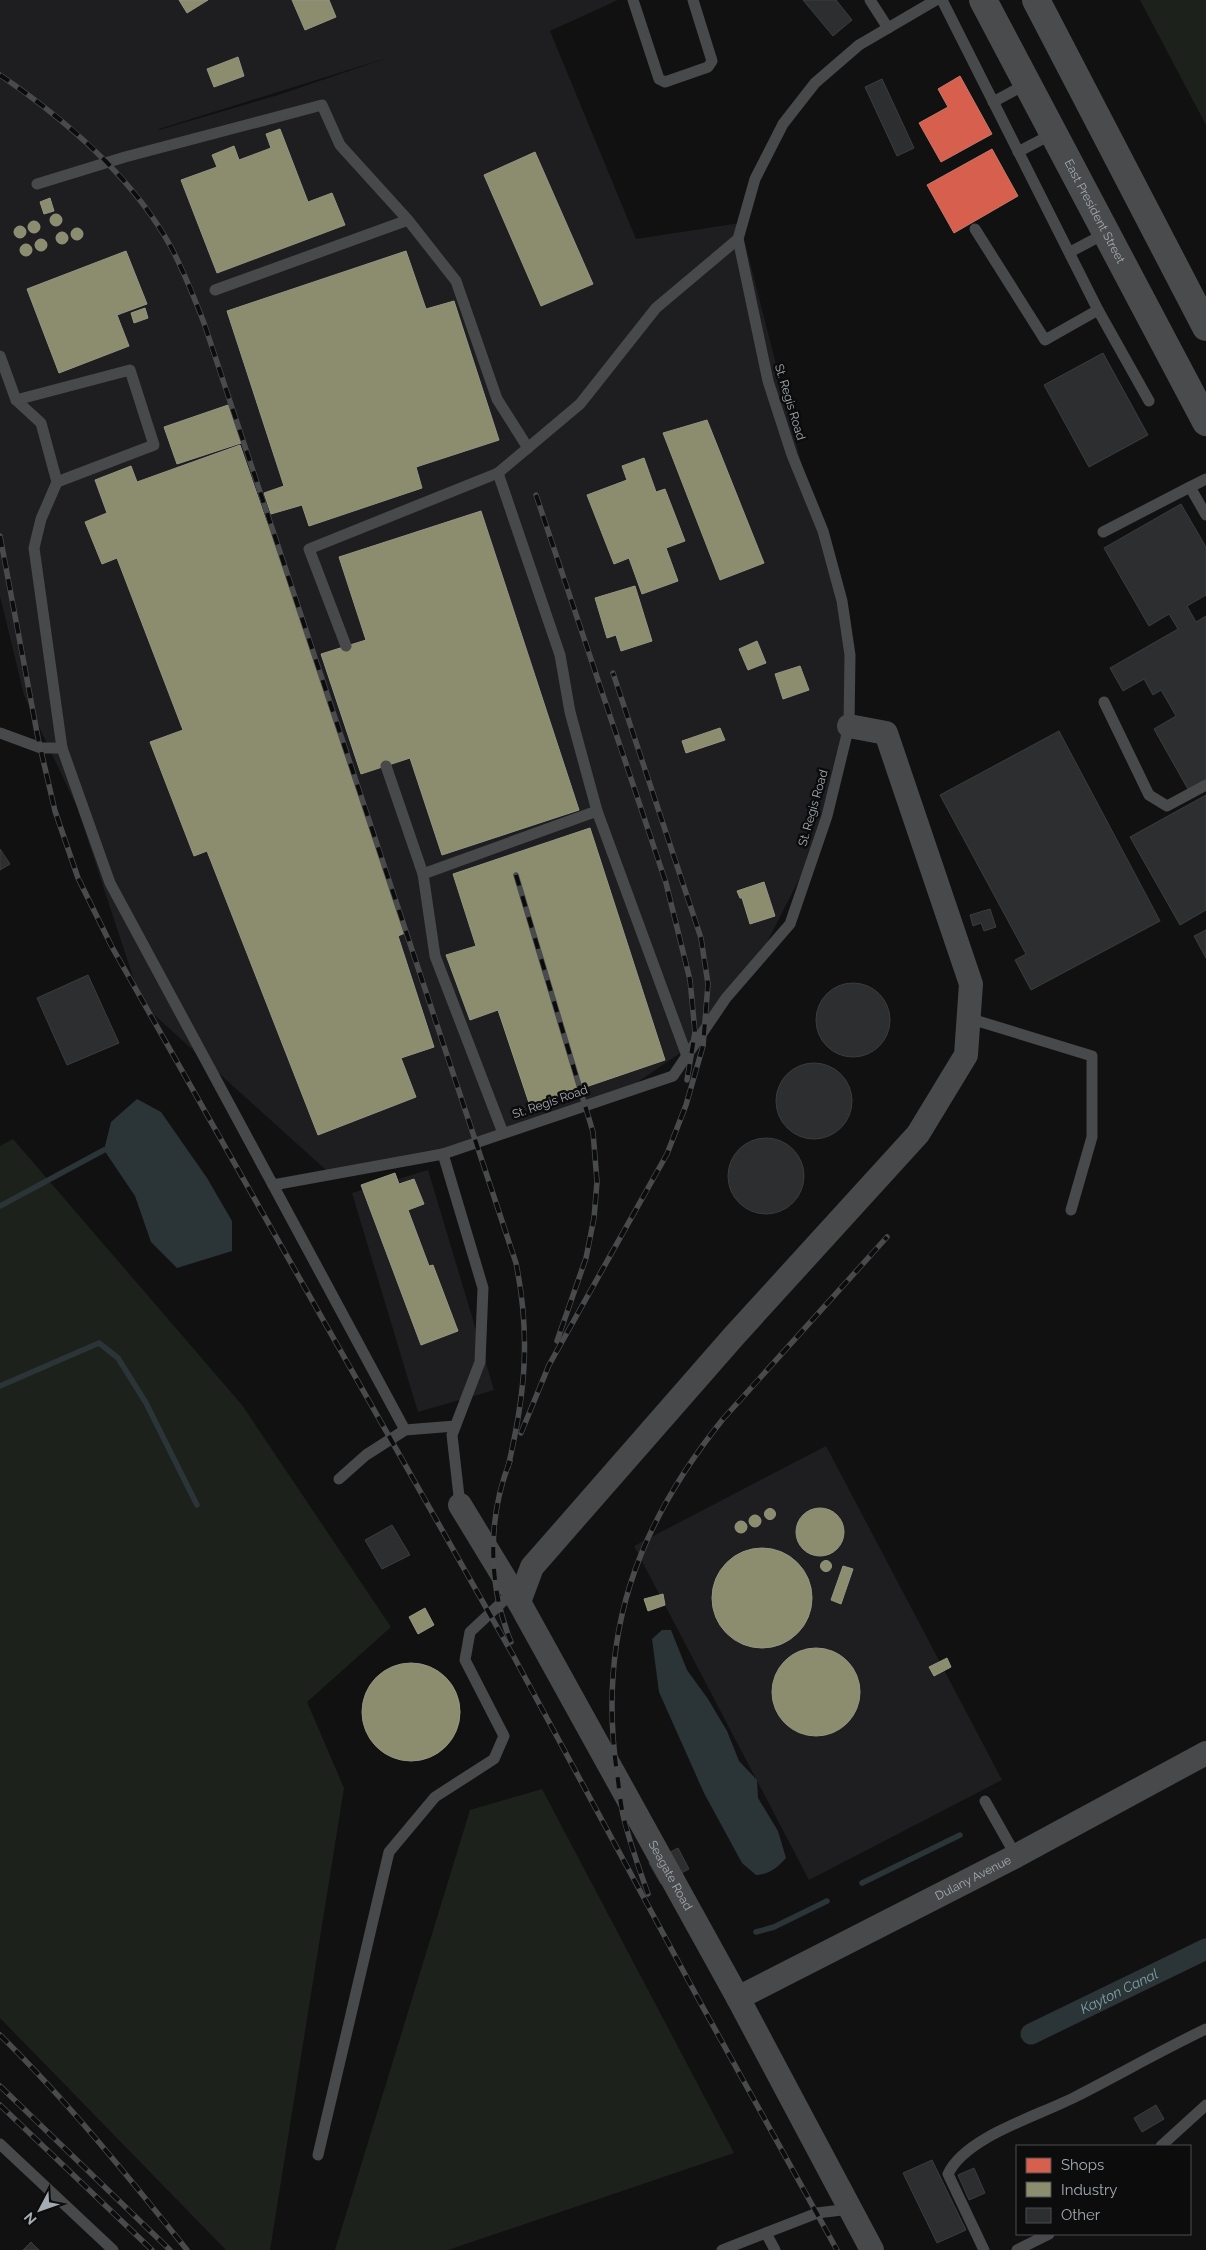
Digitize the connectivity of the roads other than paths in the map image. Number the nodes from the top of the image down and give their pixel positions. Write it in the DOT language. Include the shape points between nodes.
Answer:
graph roads {
  1 [pos="633,0"];
  2 [pos="693,0"];
  3 [pos="870,0"];
  4 [pos="936,0"];
  5 [pos="942,0"];
  6 [pos="983,0"];
  7 [pos="1036,0"];
  8 [pos="888,28"];
  9 [pos="1028,83"];
  10 [pos="993,102"];
  11 [pos="1054,133"];
  12 [pos="1018,152"];
  13 [pos="37,184"];
  14 [pos="408,220"];
  15 [pos="975,229"];
  16 [pos="1107,233"];
  17 [pos="738,239"];
  18 [pos="1070,252"];
  19 [pos="215,290"];
  20 [pos="1098,310"];
  21 [pos="1206,327"];
  22 [pos="0,356"];
  23 [pos="16,400"];
  24 [pos="1149,401"];
  25 [pos="1206,422"];
  26 [pos="528,448"];
  27 [pos="498,473"];
  28 [pos="1206,479"];
  29 [pos="57,482"];
  30 [pos="1190,487"];
  31 [pos="1206,515"];
  32 [pos="1103,532"];
  33 [pos="346,646"];
  34 [pos="1104,702"];
  35 [pos="849,726"];
  36 [pos="0,733"];
  37 [pos="62,748"];
  38 [pos="386,766"];
  39 [pos="1206,785"];
  40 [pos="597,810"];
  41 [pos="423,874"];
  42 [pos="968,1018"];
  43 [pos="687,1056"];
  44 [pos="503,1133"];
  45 [pos="444,1154"];
  46 [pos="273,1185"];
  47 [pos="1071,1210"];
  48 [pos="455,1426"];
  49 [pos="405,1430"];
  50 [pos="339,1479"];
  51 [pos="460,1506"];
  52 [pos="516,1597"];
  53 [pos="1206,1753"];
  54 [pos="984,1801"];
  55 [pos="1016,1856"];
  56 [pos="738,1998"];
  57 [pos="1206,2029"];
  58 [pos="1206,2105"];
  59 [pos="0,2144"];
  60 [pos="1162,2145"];
  61 [pos="318,2155"];
  62 [pos="850,2209"];
  63 [pos="766,2233"];
  64 [pos="1047,2235"];
  65 [pos="113,2250"];
  66 [pos="722,2250"];
  67 [pos="775,2250"];
  68 [pos="872,2250"];
  69 [pos="984,2250"];
  70 [pos="1017,2250"];
  1 -- 2 [label="lane" via="659,79 665,82 708,66 712,60"];
  3 -- 8 [label="lane"];
  4 -- 8 [label="lane, St. Regis Road"];
  5 -- 10 [label="lane"];
  6 -- 9 [label="main road, East President Street"];
  7 -- 21 [label="main road"];
  8 -- 17 [label="lane, St. Regis Road" via="859,45 815,84 783,124 755,179"];
  9 -- 10 [label="lane"];
  9 -- 11 [label="main road, East President Street"];
  10 -- 12 [label="lane"];
  11 -- 12 [label="lane"];
  11 -- 16 [label="main road, East President Street"];
  12 -- 18 [label="lane"];
  13 -- 14 [label="lane" via="125,157 322,106 340,145"];
  14 -- 19 [label="lane"];
  14 -- 26 [label="lane" via="456,281 497,399"];
  15 -- 20 [label="lane" via="1045,340"];
  16 -- 18 [label="lane"];
  16 -- 25 [label="main road, East President Street"];
  17 -- 26 [label="lane" via="656,308 580,404"];
  17 -- 35 [label="lane, St. Regis Road" via="768,381 792,455 823,531 842,601 850,655"];
  18 -- 20 [label="lane"];
  20 -- 24 [label="lane"];
  22 -- 23 [label="lane"];
  23 -- 29 [label="lane" via="41,423"];
  23 -- 29 [label="lane" via="130,370 154,445"];
  26 -- 27 [label="lane"];
  27 -- 33 [label="lane" via="309,549"];
  27 -- 40 [label="lane" via="560,655 570,712"];
  28 -- 30 [label="lane"];
  29 -- 37 [label="lane" via="40,519 34,548"];
  30 -- 31 [label="lane"];
  30 -- 32 [label="lane"];
  34 -- 39 [label="lane" via="1149,795 1167,806"];
  35 -- 42 [label="street" via="886,733 971,984"];
  35 -- 43 [label="lane, St. Regis Road" via="827,816 790,924 726,998"];
  36 -- 37 [label="lane" via="41,748"];
  37 -- 46 [label="lane" via="110,883"];
  38 -- 41 [label="lane"];
  40 -- 41 [label="lane"];
  40 -- 43 [label="lane"];
  41 -- 44 [label="lane" via="435,956"];
  42 -- 47 [label="lane" via="1092,1056 1092,1137"];
  42 -- 52 [label="street" via="966,1055 918,1134 734,1336 532,1568"];
  43 -- 44 [label="lane, St. Regis Road" via="673,1076"];
  44 -- 45 [label="lane, St. Regis Road"];
  45 -- 46 [label="lane, St. Regis Road"];
  45 -- 48 [label="lane" via="483,1288 480,1362"];
  46 -- 49 [label="lane"];
  48 -- 49 [label="lane"];
  48 -- 51 [label="lane" via="452,1434"];
  49 -- 50 [label="lane" via="366,1455"];
  51 -- 52 [label="street, Seagate Road"];
  52 -- 56 [label="street, Seagate Road"];
  52 -- 61 [label="lane" via="470,1632 465,1660 504,1736 494,1759 435,1797 389,1852"];
  53 -- 55 [label="street, Dulany Avenue"];
  54 -- 55 [label="lane"];
  55 -- 56 [label="street, Dulany Avenue"];
  56 -- 62 [label="street, Seagate Road"];
  57 -- 69 [label="lane" via="1075,2097 990,2136 953,2163 948,2174"];
  58 -- 60 [label="lane"];
  59 -- 65 [label="lane"];
  62 -- 63 [label="lane" via="817,2213"];
  62 -- 68 [label="street, Seagate Road"];
  63 -- 66 [label="lane"];
  63 -- 67 [label="lane"];
  64 -- 70 [label="lane"];
}
